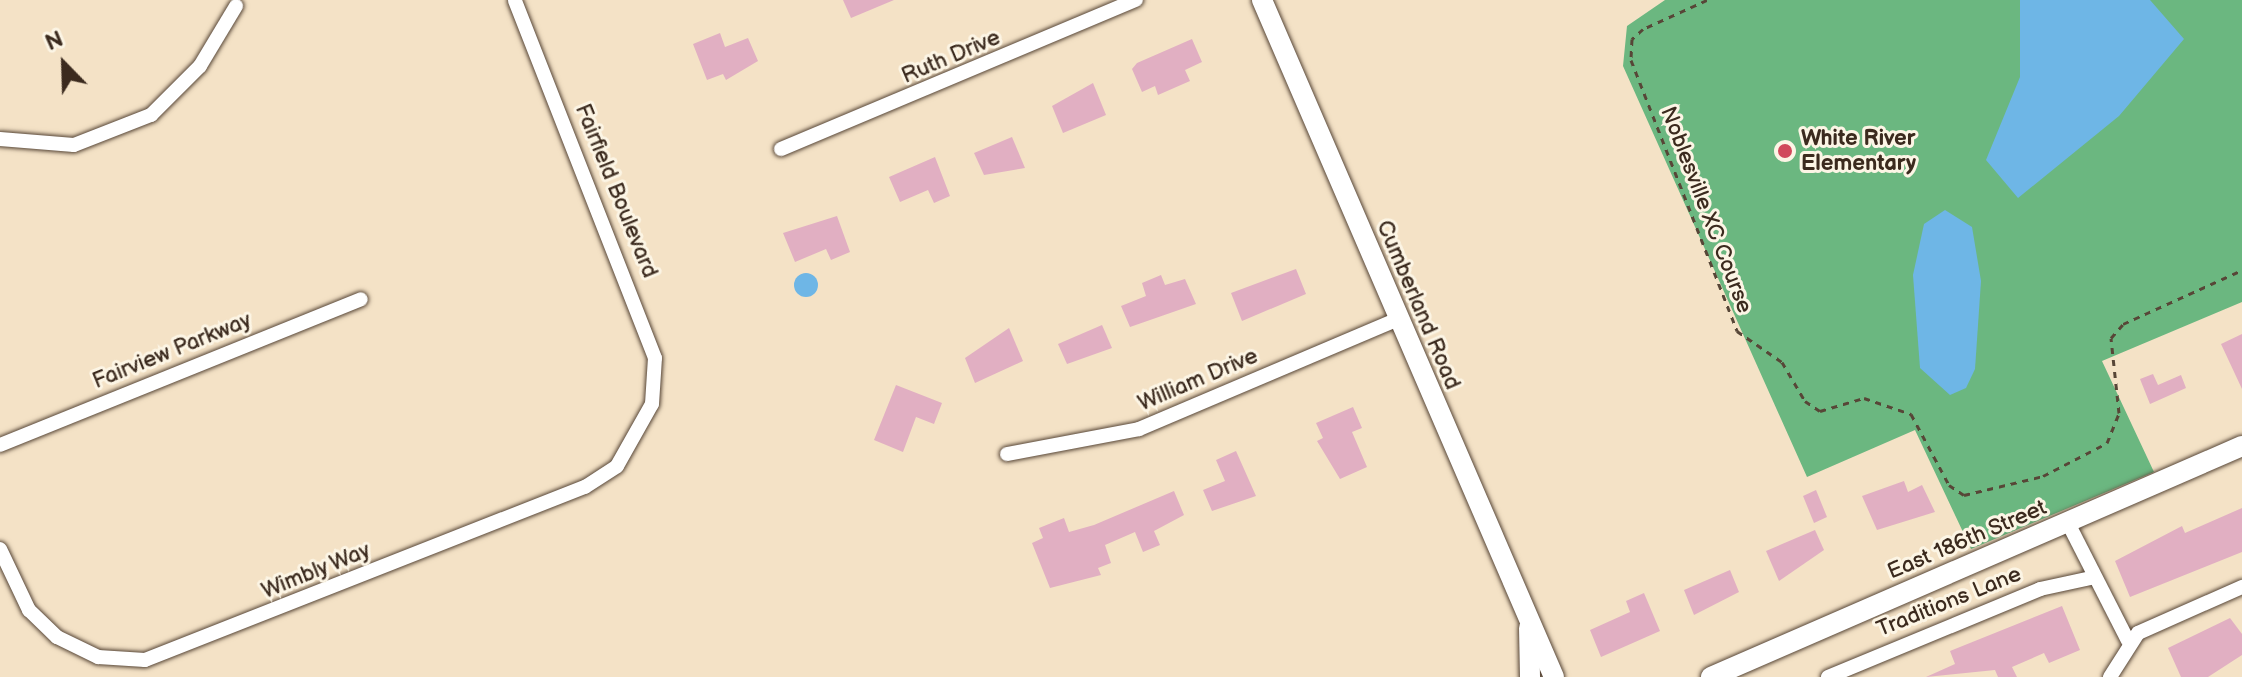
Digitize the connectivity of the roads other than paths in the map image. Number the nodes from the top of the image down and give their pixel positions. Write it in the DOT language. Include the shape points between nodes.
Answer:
graph roads {
  1 [pos="515,0"];
  2 [pos="1136,0"];
  3 [pos="1262,0"];
  4 [pos="236,6"];
  5 [pos="0,139"];
  6 [pos="781,149"];
  7 [pos="361,299"];
  8 [pos="1398,319"];
  9 [pos="652,404"];
  10 [pos="0,445"];
  11 [pos="2242,446"];
  12 [pos="1007,454"];
  13 [pos="2068,523"];
  14 [pos="0,549"];
  15 [pos="2091,578"];
  16 [pos="2242,587"];
  17 [pos="1529,628"];
  18 [pos="2128,641"];
  19 [pos="1530,677"];
  20 [pos="1554,677"];
  21 [pos="1711,677"];
  22 [pos="1828,677"];
  23 [pos="2110,677"];
  1 -- 9 [label="street, Fairfield Boulevard" via="650,339"];
  2 -- 6 [label="street, Ruth Drive"];
  3 -- 8 [label="street, Cumberland Road"];
  4 -- 5 [label="street" via="200,66 151,115 74,145"];
  7 -- 10 [label="street, Fairview Parkway"];
  8 -- 12 [label="street, William Drive" via="1139,429"];
  8 -- 17 [label="street, Cumberland Road"];
  9 -- 14 [label="street, Wimbly Way" via="629,452 585,487 145,660 98,657 57,637 29,610"];
  11 -- 13 [label="street, East 186th Street"];
  13 -- 15 [label="street"];
  13 -- 21 [label="street, East 186th Street"];
  15 -- 18 [label="street"];
  15 -- 22 [label="street, Traditions Lane" via="2040,589"];
  16 -- 18 [label="street"];
  17 -- 19 [label="street, Cumberland Road"];
  17 -- 20 [label="street, Cumberland Road"];
  18 -- 23 [label="street"];
}
